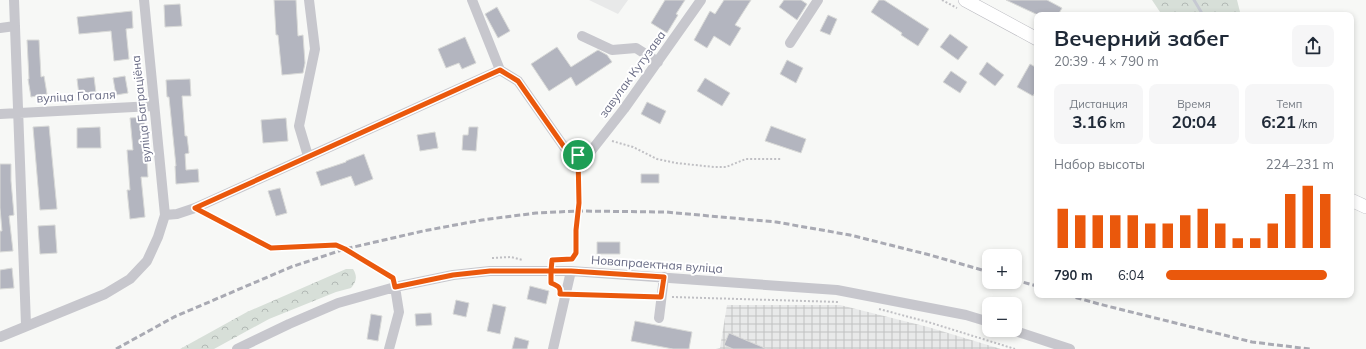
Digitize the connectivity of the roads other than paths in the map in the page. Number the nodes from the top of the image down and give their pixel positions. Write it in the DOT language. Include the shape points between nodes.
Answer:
graph roads {
  1 [pos="14,0"];
  2 [pos="144,0"];
  3 [pos="309,0"];
  4 [pos="472,0"];
  5 [pos="701,0"];
  6 [pos="818,0"];
  7 [pos="965,0"];
  8 [pos="15,26"];
  9 [pos="0,28"];
  10 [pos="582,36"];
  11 [pos="1034,37"];
  12 [pos="790,43"];
  13 [pos="658,62"];
  14 [pos="500,70"];
  15 [pos="153,106"];
  16 [pos="18,112"];
  17 [pos="0,114"];
  18 [pos="308,156"];
  19 [pos="1354,201"];
  20 [pos="1366,207"];
  21 [pos="165,215"];
  22 [pos="571,271"];
  23 [pos="664,277"];
  24 [pos="395,287"];
  25 [pos="659,318"];
  26 [pos="982,320"];
  27 [pos="26,325"];
  28 [pos="1022,333"];
  29 [pos="0,337"];
  30 [pos="237,349"];
  31 [pos="390,349"];
  32 [pos="552,349"];
  33 [pos="1069,349"];
  1 -- 8 [label="street"];
  2 -- 15 [label="street, вуліца Баграціёна"];
  3 -- 18 [label="street" via="315,49 299,126"];
  4 -- 14 [label="street"];
  5 -- 13 [label="street, завулак Кутузава"];
  6 -- 12 [label="street"];
  7 -- 11 [label="main road"];
  8 -- 9 [label="street"];
  8 -- 16 [label="street"];
  10 -- 13 [label="street" via="612,50 636,48"];
  13 -- 14 [label="street, завулак Кутузава" via="591,151 578,155 567,151 518,81"];
  14 -- 18 [label="street"];
  15 -- 16 [label="street, вуліца Гогаля"];
  15 -- 21 [label="street, вуліца Баграціёна"];
  16 -- 17 [label="street, вуліца Гогаля"];
  16 -- 27 [label="street"];
  18 -- 21 [label="street" via="195,208"];
  19 -- 20 [label="main road"];
  21 -- 27 [label="street" via="147,261 130,279 105,294"];
  22 -- 23 [label="street, Новапраектная вуліца"];
  22 -- 24 [label="street, Новапраектная вуліца" via="490,271 453,275"];
  22 -- 32 [label="street"];
  23 -- 25 [label="street"];
  23 -- 26 [label="street, Новапраектная вуліца" via="837,290"];
  24 -- 30 [label="street, Новапраектная вуліца" via="338,303"];
  24 -- 31 [label="street" via="399,312"];
  27 -- 29 [label="street"];
  28 -- 33 [label="street"];
}
